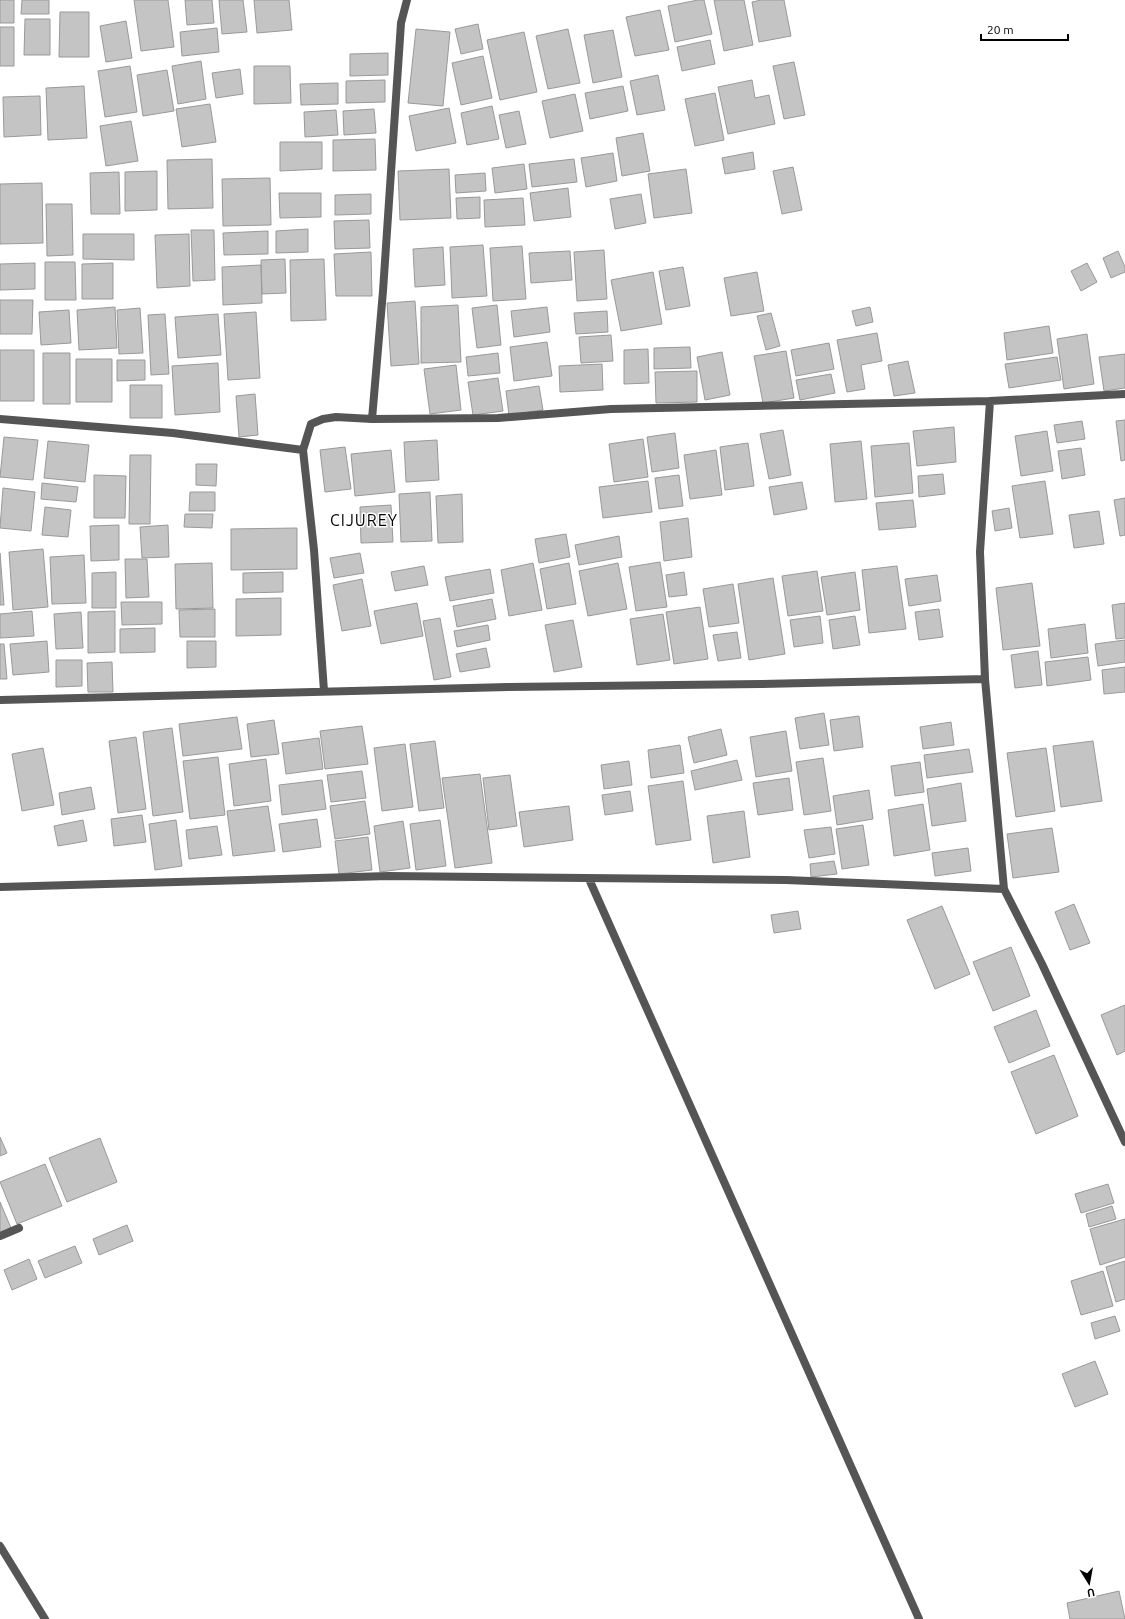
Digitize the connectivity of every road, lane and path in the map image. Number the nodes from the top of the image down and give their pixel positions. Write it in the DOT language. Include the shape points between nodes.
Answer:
graph roads {
  1 [pos="406,0"];
  2 [pos="1125,394"];
  3 [pos="990,401"];
  4 [pos="0,419"];
  5 [pos="372,419"];
  6 [pos="303,450"];
  7 [pos="985,680"];
  8 [pos="324,691"];
  9 [pos="0,700"];
  10 [pos="589,879"];
  11 [pos="0,887"];
  12 [pos="1004,889"];
  13 [pos="1125,1142"];
  14 [pos="19,1228"];
  15 [pos="0,1236"];
  16 [pos="0,1546"];
  17 [pos="45,1619"];
  18 [pos="919,1619"];
  1 -- 5 [label="street" via="401,23"];
  2 -- 3 [label="street"];
  3 -- 5 [label="street" via="640,408 498,418"];
  3 -- 7 [label="street" via="980,552"];
  4 -- 6 [label="street" via="173,433"];
  5 -- 6 [label="street" via="336,417 311,424"];
  6 -- 8 [label="street" via="314,550"];
  7 -- 8 [label="street"];
  7 -- 12 [label="street"];
  8 -- 9 [label="street"];
  10 -- 11 [label="street" via="389,876"];
  10 -- 12 [label="street" via="786,880"];
  10 -- 18 [label="street"];
  12 -- 13 [label="street"];
  14 -- 15 [label="street"];
  16 -- 17 [label="street"];
}
